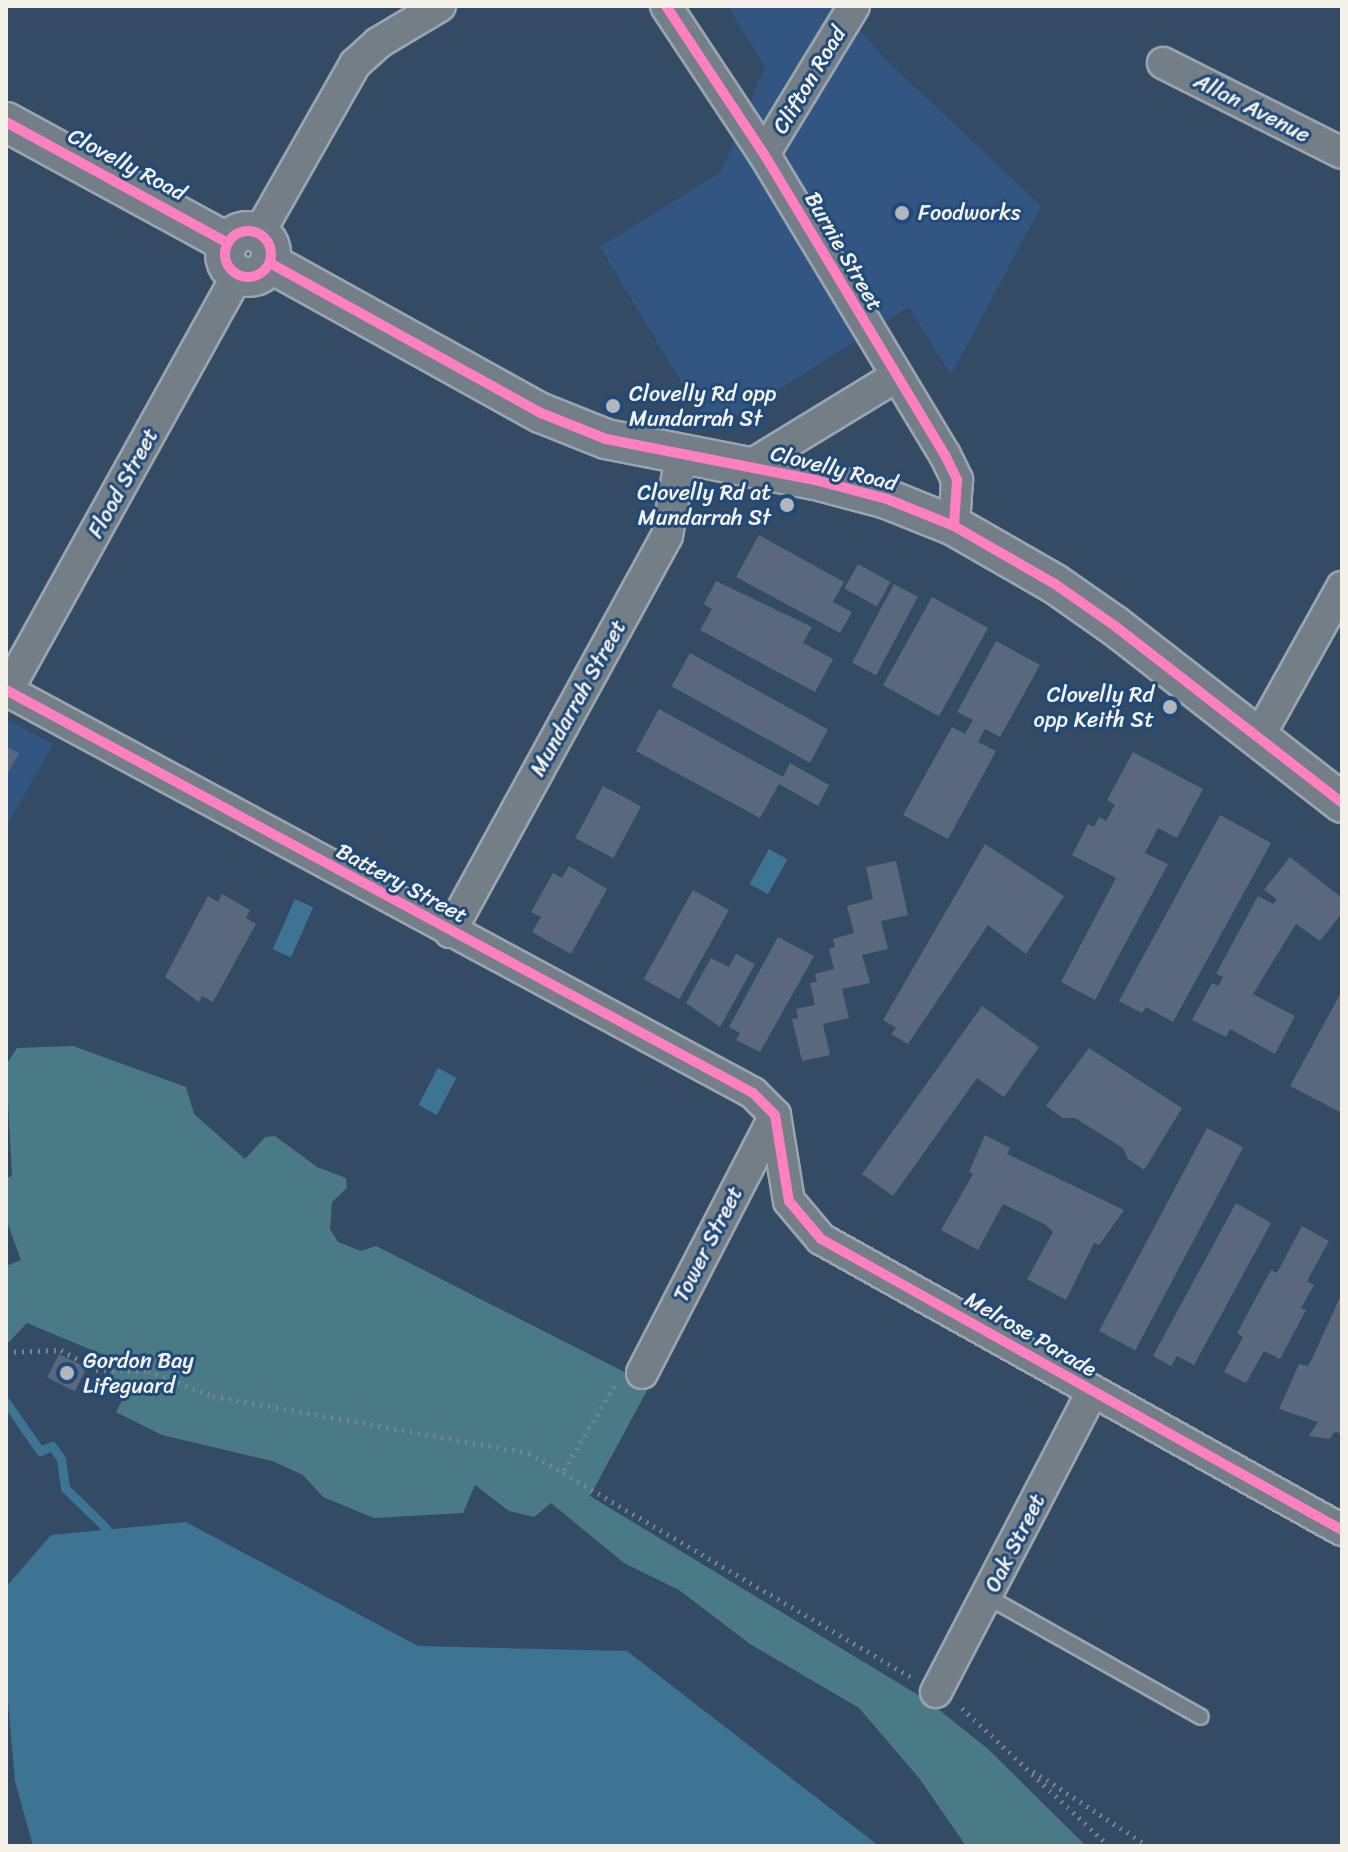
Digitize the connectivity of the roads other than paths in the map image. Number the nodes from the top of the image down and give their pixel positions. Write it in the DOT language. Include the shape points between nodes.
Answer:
graph roads {
  1 [pos="440,6"];
  2 [pos="666,6"];
  3 [pos="854,6"];
  4 [pos="1163,63"];
  5 [pos="6,122"];
  6 [pos="1342,153"];
  7 [pos="764,154"];
  8 [pos="249,254"];
  9 [pos="895,377"];
  10 [pos="681,456"];
  11 [pos="746,468"];
  12 [pos="954,526"];
  13 [pos="1342,587"];
  14 [pos="7,691"];
  15 [pos="1258,738"];
  16 [pos="1342,803"];
  17 [pos="450,932"];
  18 [pos="775,1115"];
  19 [pos="642,1373"];
  20 [pos="1092,1392"];
  21 [pos="1342,1530"];
  22 [pos="988,1597"];
  23 [pos="936,1692"];
  24 [pos="1201,1717"];
  1 -- 8 [label="street, Flood Street" via="378,43 355,64"];
  2 -- 7 [label="street, Burnie Street"];
  3 -- 7 [label="street, Clifton Road"];
  4 -- 6 [label="street, Allan Avenue"];
  5 -- 8 [label="street, Clovelly Road"];
  7 -- 9 [label="street, Burnie Street"];
  8 -- 10 [label="street, Clovelly Road" via="541,413 606,439"];
  8 -- 14 [label="street, Flood Street"];
  9 -- 11 [label="street"];
  9 -- 12 [label="street, Burnie Street" via="957,480"];
  10 -- 11 [label="street, Clovelly Road"];
  10 -- 17 [label="street, Mundarrah Street" via="667,536"];
  11 -- 12 [label="street, Clovelly Road" via="887,499"];
  12 -- 15 [label="street, Clovelly Road" via="1055,584"];
  13 -- 15 [label="street"];
  14 -- 17 [label="street, Battery Street"];
  15 -- 16 [label="street, Clovelly Road"];
  17 -- 18 [label="street, Battery Street" via="753,1093"];
  18 -- 19 [label="street, Tower Street"];
  18 -- 20 [label="street, Melrose Parade" via="789,1201 804,1225"];
  20 -- 21 [label="street, Melrose Parade"];
  20 -- 22 [label="street, Oak Street"];
  22 -- 23 [label="street, Oak Street"];
  22 -- 24 [label="lane"];
}
